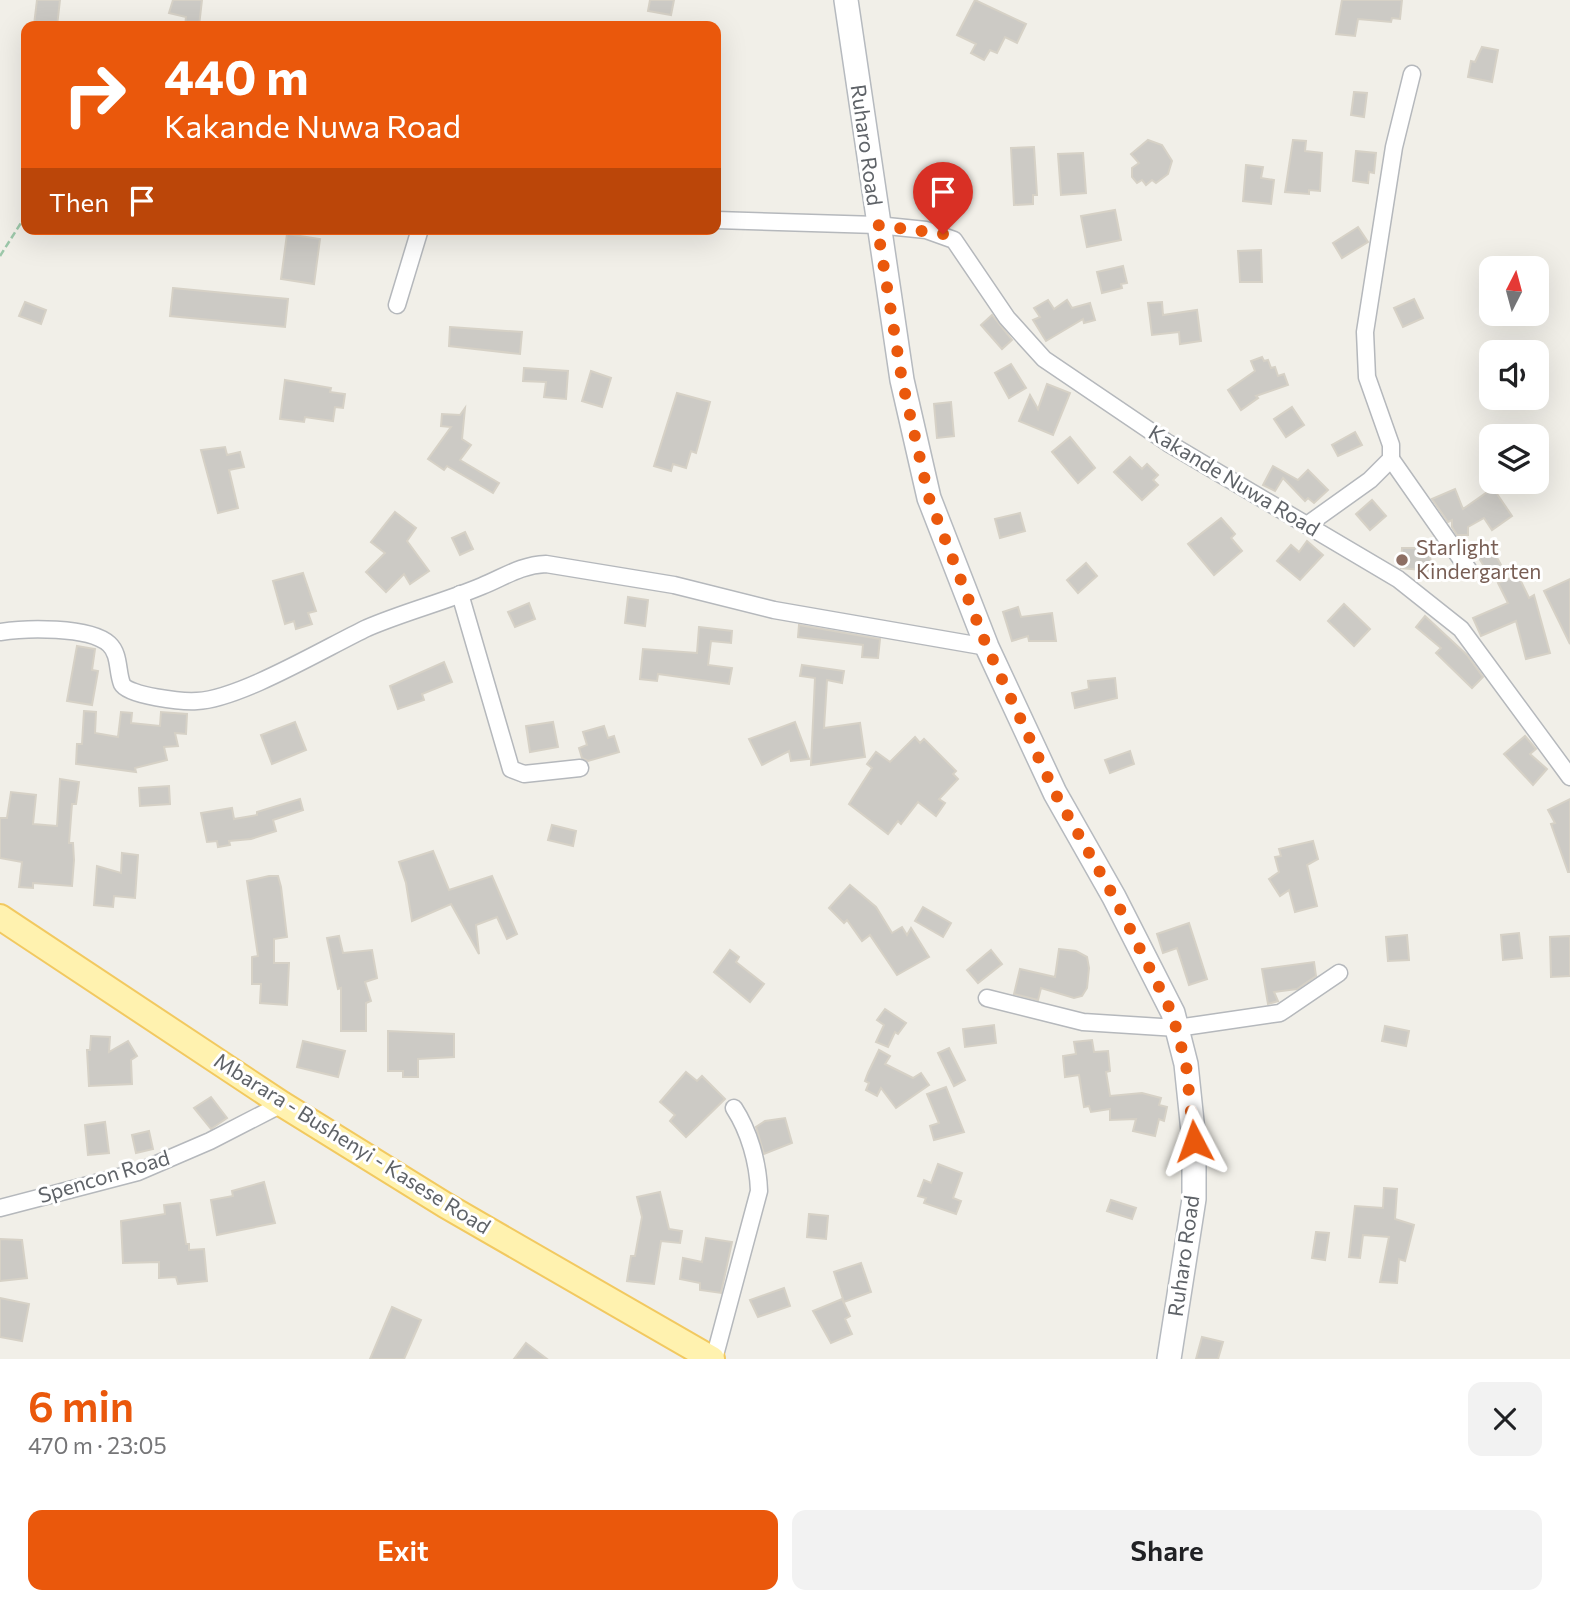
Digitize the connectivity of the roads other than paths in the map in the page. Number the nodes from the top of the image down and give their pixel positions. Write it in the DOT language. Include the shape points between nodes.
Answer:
graph roads {
  1 [pos="846,0"];
  2 [pos="1412,74"];
  3 [pos="721,219"];
  4 [pos="877,225"];
  5 [pos="418,235"];
  6 [pos="397,306"];
  7 [pos="1391,459"];
  8 [pos="1307,524"];
  9 [pos="1468,569"];
  10 [pos="460,594"];
  11 [pos="0,632"];
  12 [pos="987,647"];
  13 [pos="580,768"];
  14 [pos="1570,777"];
  15 [pos="0,917"];
  16 [pos="1339,973"];
  17 [pos="987,998"];
  18 [pos="1178,1028"];
  19 [pos="282,1104"];
  20 [pos="734,1108"];
  21 [pos="0,1208"];
  22 [pos="713,1359"];
  23 [pos="1169,1359"];
  1 -- 4 [label="street, Ruharo Road"];
  2 -- 7 [label="street" via="1392,161 1365,332 1367,377 1389,438"];
  3 -- 4 [label="street, Kakande Nuwa Road"];
  4 -- 8 [label="street, Kakande Nuwa Road" via="926,230 954,240 1002,311 1044,359 1168,443"];
  4 -- 12 [label="street, Ruharo Road" via="919,463"];
  5 -- 6 [label="street"];
  7 -- 8 [label="street" via="1370,480"];
  7 -- 9 [label="street"];
  8 -- 14 [label="street, Kakande Nuwa Road" via="1398,579 1461,629"];
  10 -- 11 [label="street" via="370,627 224,695 197,701 131,693 122,685 109,644 91,636 51,629"];
  10 -- 12 [label="street" via="526,565 546,564"];
  10 -- 13 [label="street" via="512,769 524,774"];
  12 -- 18 [label="street, Ruharo Road" via="1055,793 1114,897"];
  15 -- 19 [label="main road, Mbarara - Bushenyi - Kasese Road"];
  16 -- 18 [label="street" via="1280,1013"];
  17 -- 18 [label="street" via="1083,1022"];
  18 -- 23 [label="street, Ruharo Road" via="1191,1099 1194,1199"];
  19 -- 21 [label="street, Spencon Road" via="138,1172"];
  19 -- 22 [label="main road, Mbarara - Bushenyi - Kasese Road" via="445,1205"];
  20 -- 22 [label="street" via="752,1150 759,1191"];
}
